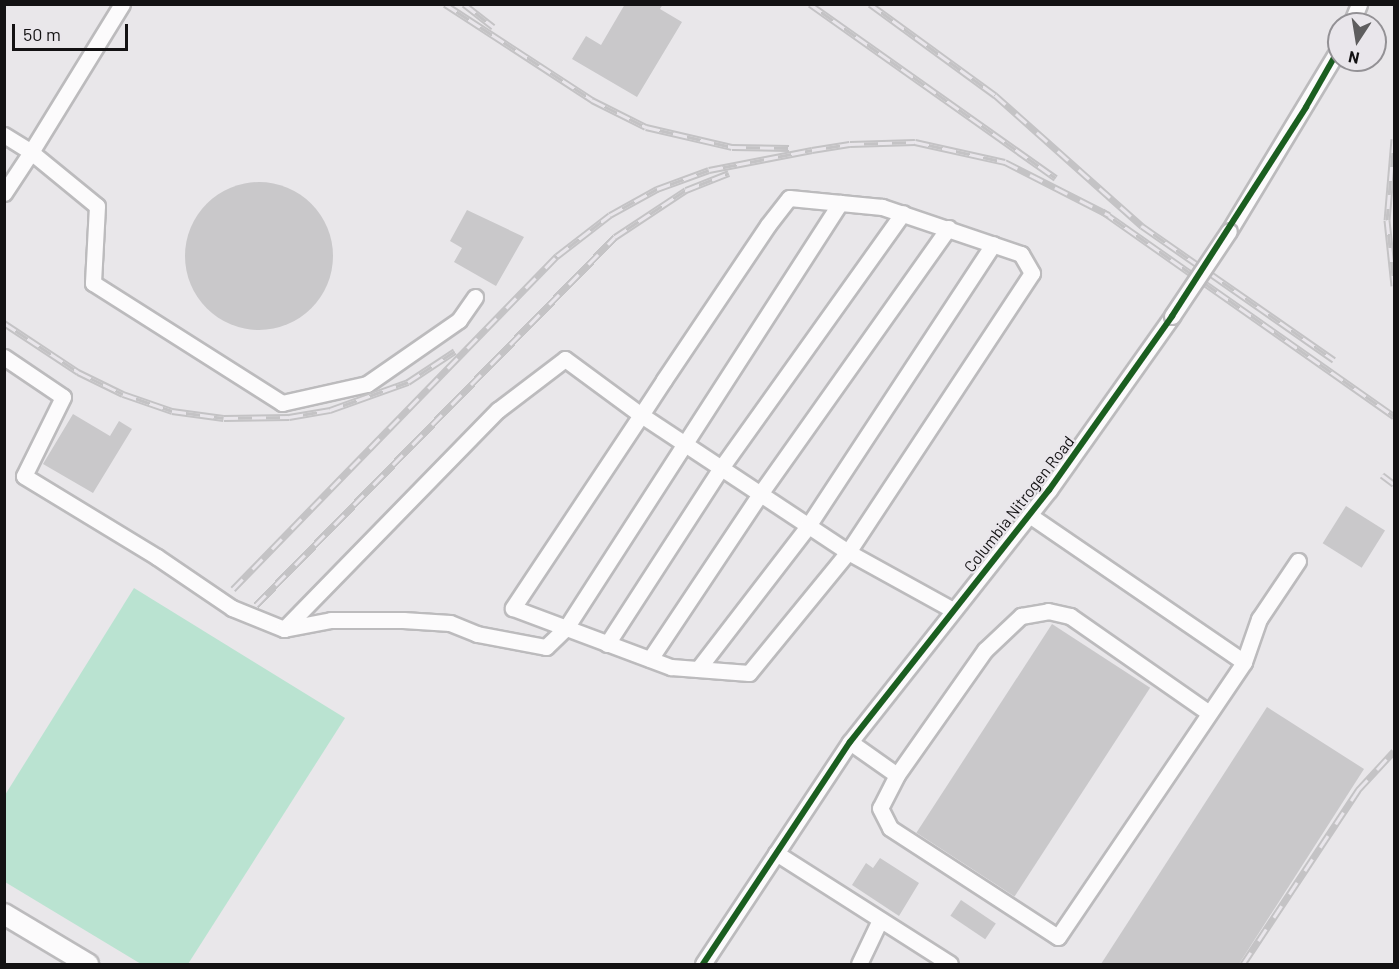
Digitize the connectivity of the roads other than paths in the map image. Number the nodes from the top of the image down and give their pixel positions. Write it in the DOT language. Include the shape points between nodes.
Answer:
graph roads {
  1 [pos="122,4"];
  2 [pos="1327,69"];
  3 [pos="4,135"];
  4 [pos="31,152"];
  5 [pos="4,193"];
  6 [pos="840,203"];
  7 [pos="903,213"];
  8 [pos="948,228"];
  9 [pos="993,244"];
  10 [pos="475,297"];
  11 [pos="4,357"];
  12 [pos="641,416"];
  13 [pos="685,445"];
  14 [pos="721,468"];
  15 [pos="760,494"];
  16 [pos="1029,515"];
  17 [pos="808,525"];
  18 [pos="848,552"];
  19 [pos="1299,561"];
  20 [pos="953,610"];
  21 [pos="566,628"];
  22 [pos="284,629"];
  23 [pos="607,644"];
  24 [pos="650,660"];
  25 [pos="1244,662"];
  26 [pos="698,669"];
  27 [pos="1209,713"];
  28 [pos="850,742"];
  29 [pos="897,775"];
  30 [pos="776,853"];
  31 [pos="4,914"];
  32 [pos="880,920"];
  33 [pos="88,964"];
  34 [pos="703,964"];
  35 [pos="859,964"];
  36 [pos="950,964"];
  1 -- 4 [label="street"];
  2 -- 16 [label="street, Columbia Nitrogen Road, bridge" via="1229,231"];
  3 -- 4 [label="street"];
  4 -- 5 [label="street"];
  4 -- 10 [label="street" via="97,206 93,283 282,403 367,384 459,320"];
  6 -- 7 [label="street"];
  6 -- 12 [label="street" via="789,198"];
  6 -- 13 [label="street"];
  7 -- 8 [label="street"];
  7 -- 14 [label="street"];
  8 -- 9 [label="street"];
  8 -- 15 [label="street"];
  9 -- 17 [label="street"];
  9 -- 18 [label="street" via="1021,254 1032,273"];
  11 -- 22 [label="street" via="63,397 24,476 232,608"];
  12 -- 13 [label="street"];
  12 -- 21 [label="street" via="513,608"];
  12 -- 22 [label="street" via="565,359 498,410"];
  13 -- 14 [label="street"];
  13 -- 21 [label="street"];
  14 -- 15 [label="street"];
  14 -- 23 [label="street"];
  15 -- 17 [label="street"];
  15 -- 24 [label="street"];
  16 -- 20 [label="street, Columbia Nitrogen Road"];
  16 -- 25 [label="street"];
  17 -- 18 [label="street"];
  17 -- 26 [label="street"];
  18 -- 20 [label="street"];
  18 -- 26 [label="street" via="748,672"];
  19 -- 25 [label="street" via="1259,620"];
  20 -- 28 [label="street, Columbia Nitrogen Road"];
  21 -- 22 [label="street" via="546,647 477,634 450,623 331,620"];
  21 -- 23 [label="street"];
  23 -- 24 [label="street"];
  24 -- 26 [label="street" via="671,667"];
  25 -- 27 [label="street"];
  27 -- 29 [label="street" via="1070,616 1021,616 985,650"];
  27 -- 29 [label="street" via="1058,937 890,828 880,808"];
  28 -- 29 [label="street"];
  28 -- 30 [label="street, Columbia Nitrogen Road"];
  30 -- 32 [label="street"];
  30 -- 34 [label="street, Columbia Nitrogen Road"];
  31 -- 33 [label="main road"];
  32 -- 35 [label="street"];
  32 -- 36 [label="street"];
}
